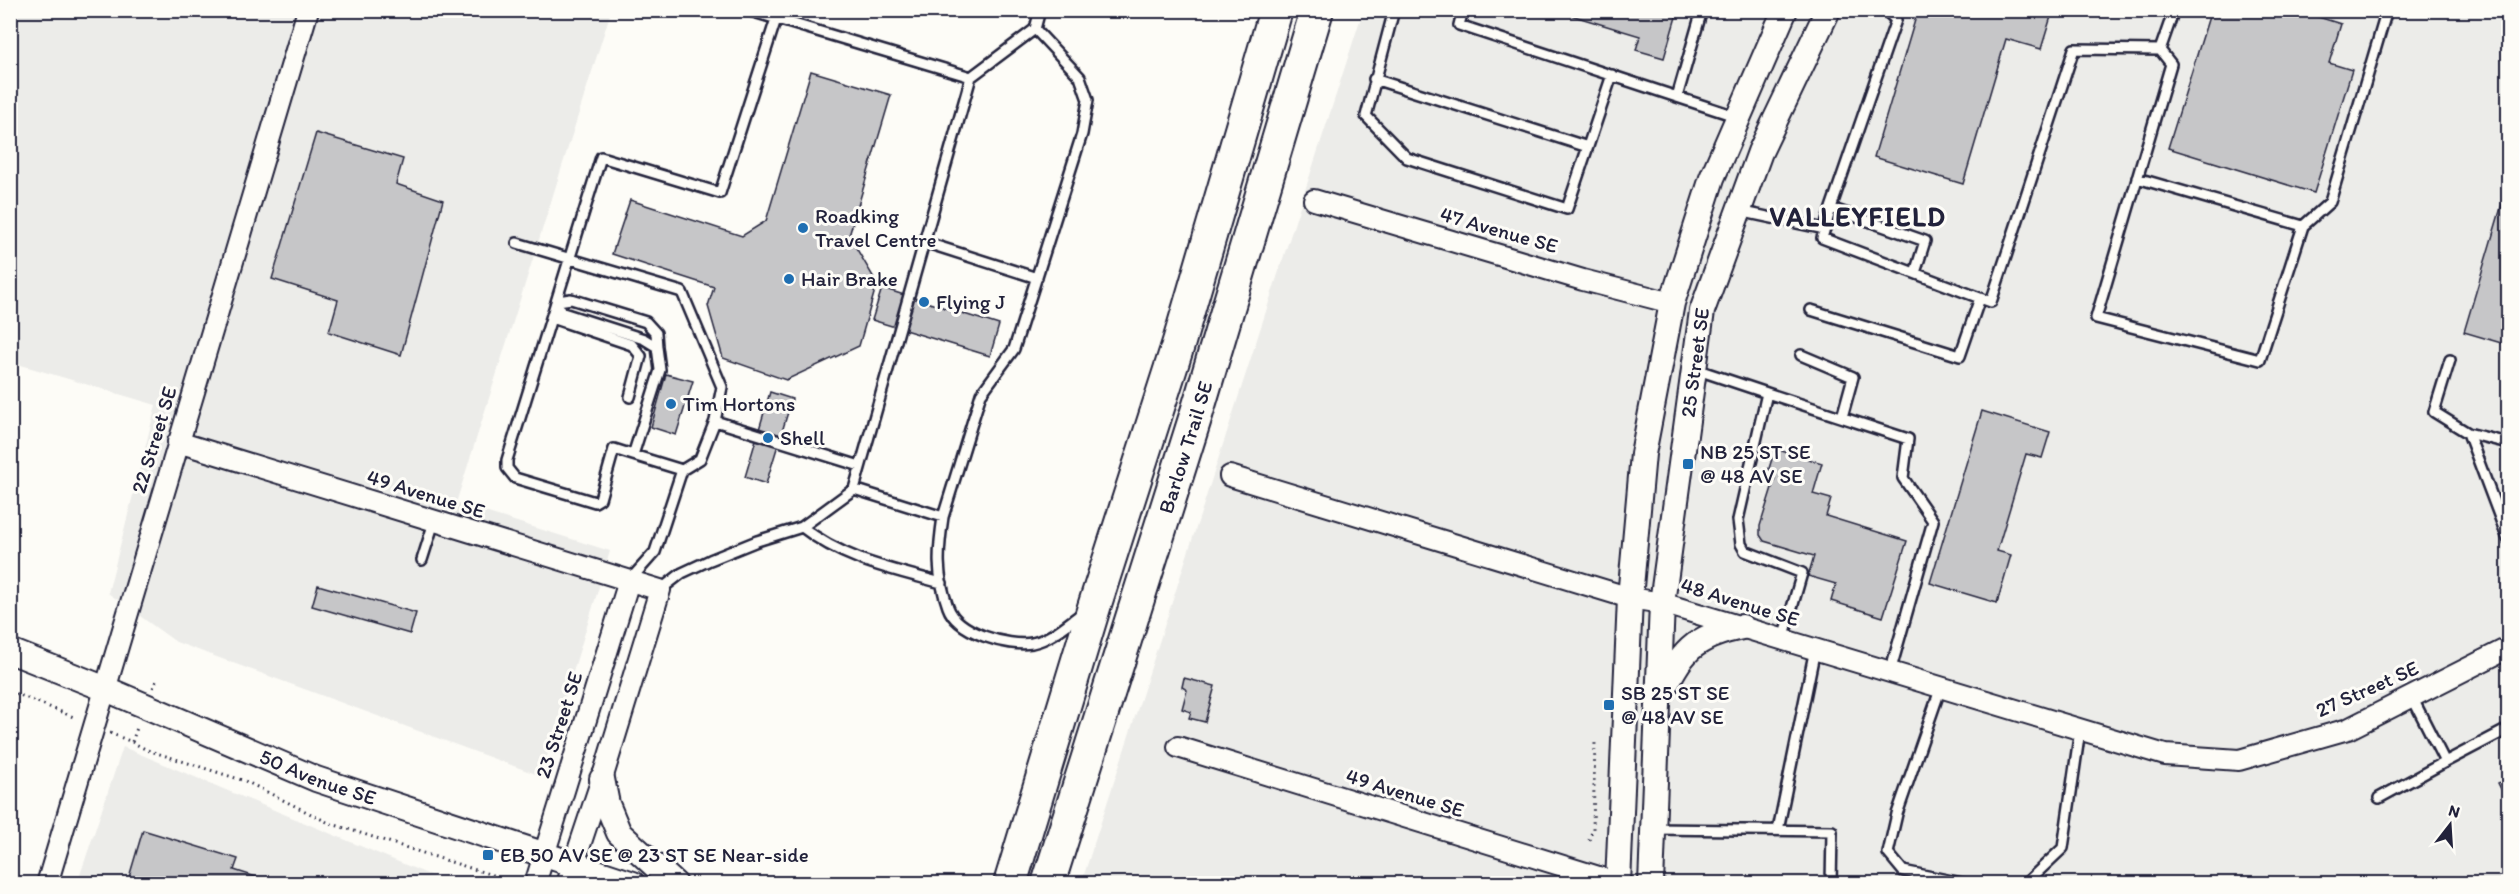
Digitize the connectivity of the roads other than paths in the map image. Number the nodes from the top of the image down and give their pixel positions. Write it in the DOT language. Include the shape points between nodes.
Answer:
graph roads {
  1 [pos="309,10"];
  2 [pos="747,10"];
  3 [pos="1040,10"];
  4 [pos="1276,10"];
  5 [pos="1317,10"];
  6 [pos="1394,10"];
  7 [pos="1463,10"];
  8 [pos="1702,10"];
  9 [pos="1785,10"];
  10 [pos="1828,10"];
  11 [pos="1885,10"];
  12 [pos="2174,10"];
  13 [pos="2387,10"];
  14 [pos="776,19"];
  15 [pos="1035,29"];
  16 [pos="2160,50"];
  17 [pos="1612,75"];
  18 [pos="971,77"];
  19 [pos="1374,79"];
  20 [pos="1677,97"];
  21 [pos="1738,117"];
  22 [pos="1770,130"];
  23 [pos="1588,147"];
  24 [pos="2137,178"];
  25 [pos="1314,200"];
  26 [pos="1831,208"];
  27 [pos="1738,211"];
  28 [pos="2303,225"];
  29 [pos="1825,229"];
  30 [pos="924,242"];
  31 [pos="517,243"];
  32 [pos="570,257"];
  33 [pos="1915,273"];
  34 [pos="1037,278"];
  35 [pos="1980,298"];
  36 [pos="558,301"];
  37 [pos="1672,303"];
  38 [pos="1811,310"];
  39 [pos="552,318"];
  40 [pos="657,347"];
  41 [pos="1801,355"];
  42 [pos="2450,360"];
  43 [pos="1694,369"];
  44 [pos="1767,393"];
  45 [pos="630,397"];
  46 [pos="1842,417"];
  47 [pos="715,421"];
  48 [pos="2468,433"];
  49 [pos="178,442"];
  50 [pos="2508,443"];
  51 [pos="633,455"];
  52 [pos="860,466"];
  53 [pos="682,470"];
  54 [pos="1230,476"];
  55 [pos="854,489"];
  56 [pos="943,517"];
  57 [pos="434,522"];
  58 [pos="802,527"];
  59 [pos="2508,539"];
  60 [pos="422,560"];
  61 [pos="629,581"];
  62 [pos="942,583"];
  63 [pos="660,590"];
  64 [pos="1630,598"];
  65 [pos="1662,603"];
  66 [pos="1095,604"];
  67 [pos="1743,627"];
  68 [pos="1782,639"];
  69 [pos="2508,648"];
  70 [pos="1815,649"];
  71 [pos="10,651"];
  72 [pos="1890,672"];
  73 [pos="1941,687"];
  74 [pos="106,689"];
  75 [pos="2412,697"];
  76 [pos="1658,701"];
  77 [pos="2080,729"];
  78 [pos="2508,729"];
  79 [pos="1178,747"];
  80 [pos="2239,759"];
  81 [pos="2445,762"];
  82 [pos="602,779"];
  83 [pos="2379,798"];
  84 [pos="1653,829"];
  85 [pos="1778,830"];
  86 [pos="543,855"];
  87 [pos="1903,871"];
  88 [pos="570,874"];
  89 [pos="1618,883"];
  90 [pos="47,884"];
  91 [pos="535,884"];
  92 [pos="633,884"];
  93 [pos="675,884"];
  94 [pos="1010,884"];
  95 [pos="1048,884"];
  96 [pos="1651,884"];
  97 [pos="1831,884"];
  98 [pos="1902,884"];
  99 [pos="1967,884"];
  100 [pos="2025,884"];
  1 -- 49 [label="street, 22 Street SE"];
  2 -- 14 [label="lane"];
  3 -- 15 [label="lane"];
  4 -- 66 [label="main road, Barlow Trail SE" via="1179,342"];
  5 -- 95 [label="main road, Barlow Trail SE" via="1197,412"];
  6 -- 19 [label="lane"];
  7 -- 17 [label="lane" via="1459,25"];
  8 -- 20 [label="lane"];
  9 -- 21 [label="street, 25 Street SE"];
  10 -- 22 [label="street, 25 Street SE"];
  11 -- 26 [label="lane" via="1896,20"];
  12 -- 16 [label="lane"];
  13 -- 28 [label="lane" via="2330,202"];
  14 -- 18 [label="lane"];
  14 -- 32 [label="lane" via="720,194 602,157"];
  15 -- 18 [label="lane"];
  15 -- 34 [label="lane" via="1080,77 1088,100 1082,134"];
  16 -- 24 [label="lane" via="2171,64"];
  16 -- 35 [label="lane" via="2074,49 1991,302"];
  17 -- 20 [label="lane"];
  17 -- 23 [label="lane"];
  18 -- 30 [label="lane"];
  19 -- 23 [label="lane"];
  19 -- 23 [label="lane" via="1366,117 1407,158 1567,208"];
  20 -- 21 [label="lane"];
  21 -- 22 [label="street"];
  21 -- 37 [label="street, 25 Street SE" via="1712,178"];
  22 -- 27 [label="street, 25 Street SE"];
  24 -- 28 [label="lane"];
  24 -- 28 [label="lane" via="2096,318 2260,360"];
  25 -- 37 [label="street, 47 Avenue SE"];
  26 -- 29 [label="lane"];
  26 -- 33 [label="lane" via="1925,241"];
  27 -- 29 [label="lane"];
  27 -- 43 [label="street, 25 Street SE" via="1702,311"];
  29 -- 33 [label="lane" via="1822,238"];
  30 -- 34 [label="lane"];
  30 -- 52 [label="lane"];
  31 -- 32 [label="lane"];
  32 -- 36 [label="lane"];
  32 -- 47 [label="lane" via="682,292 722,387"];
  33 -- 35 [label="lane"];
  34 -- 56 [label="lane" via="1014,348 981,394"];
  35 -- 38 [label="lane" via="1960,356"];
  36 -- 39 [label="lane"];
  36 -- 40 [label="lane" via="560,312 644,339"];
  36 -- 40 [label="lane" via="571,299 646,322 656,333"];
  37 -- 64 [label="street, 25 Street SE" via="1643,454"];
  39 -- 45 [label="lane" via="637,349 641,356"];
  39 -- 51 [label="lane" via="507,460 509,474 595,502 600,499 614,449"];
  40 -- 51 [label="lane" via="660,370"];
  41 -- 46 [label="lane" via="1853,377"];
  42 -- 48 [label="lane" via="2434,412"];
  43 -- 44 [label="lane"];
  43 -- 65 [label="street, 25 Street SE"];
  44 -- 46 [label="lane"];
  44 -- 68 [label="lane" via="1738,520 1744,551 1803,573"];
  46 -- 72 [label="lane" via="1908,439 1903,478 1933,521"];
  47 -- 52 [label="lane"];
  47 -- 53 [label="lane" via="700,459"];
  48 -- 50 [label="lane"];
  48 -- 59 [label="lane"];
  49 -- 57 [label="street, 49 Avenue SE"];
  49 -- 74 [label="street, 22 Street SE"];
  51 -- 53 [label="lane"];
  52 -- 55 [label="lane"];
  53 -- 61 [label="lane" via="655,552"];
  54 -- 64 [label="street, 48 Avenue SE"];
  55 -- 56 [label="lane"];
  55 -- 58 [label="lane"];
  56 -- 62 [label="lane" via="937,561"];
  57 -- 60 [label="lane"];
  57 -- 61 [label="street, 49 Avenue SE"];
  58 -- 62 [label="lane" via="823,543 851,556"];
  58 -- 63 [label="lane" via="710,560 682,573"];
  61 -- 63 [label="street, 49 Avenue SE"];
  61 -- 86 [label="street, 23 Street SE"];
  62 -- 66 [label="lane" via="948,610 970,631 1002,642 1032,643 1053,634"];
  63 -- 82 [label="street"];
  64 -- 65 [label="street, 48 Avenue SE"];
  64 -- 89 [label="street, 25 Street SE"];
  65 -- 67 [label="street, 48 Avenue SE"];
  65 -- 76 [label="street, 25 Street SE"];
  66 -- 94 [label="main road, Barlow Trail SE"];
  67 -- 68 [label="street, 48 Avenue SE"];
  67 -- 76 [label="street" via="1693,645"];
  68 -- 70 [label="street, 48 Avenue SE"];
  69 -- 75 [label="street, 27 Street SE"];
  70 -- 72 [label="street, 48 Avenue SE"];
  70 -- 85 [label="lane"];
  71 -- 74 [label="street, 50 Avenue SE"];
  72 -- 73 [label="street, 48 Avenue SE"];
  73 -- 77 [label="street, 48 Avenue SE"];
  73 -- 87 [label="lane" via="1897,814 1888,853"];
  74 -- 86 [label="street, 50 Avenue SE" via="316,779"];
  74 -- 90 [label="street, 22 Street SE"];
  75 -- 80 [label="street, 27 Street SE" via="2348,729"];
  75 -- 81 [label="lane"];
  76 -- 84 [label="street, 25 Street SE"];
  77 -- 80 [label="street, 48 Avenue SE" via="2165,755"];
  77 -- 100 [label="lane" via="2063,848"];
  78 -- 81 [label="lane"];
  79 -- 89 [label="street, 49 Avenue SE"];
  81 -- 83 [label="lane"];
  82 -- 88 [label="street"];
  82 -- 93 [label="street" via="619,833"];
  84 -- 85 [label="lane"];
  84 -- 96 [label="street, 25 Street SE"];
  85 -- 97 [label="lane" via="1832,831"];
  86 -- 88 [label="street, 50 Avenue SE"];
  86 -- 91 [label="street, 23 Street SE"];
  87 -- 98 [label="lane"];
  87 -- 99 [label="lane"];
  88 -- 92 [label="street, 50 Avenue SE"];
}
